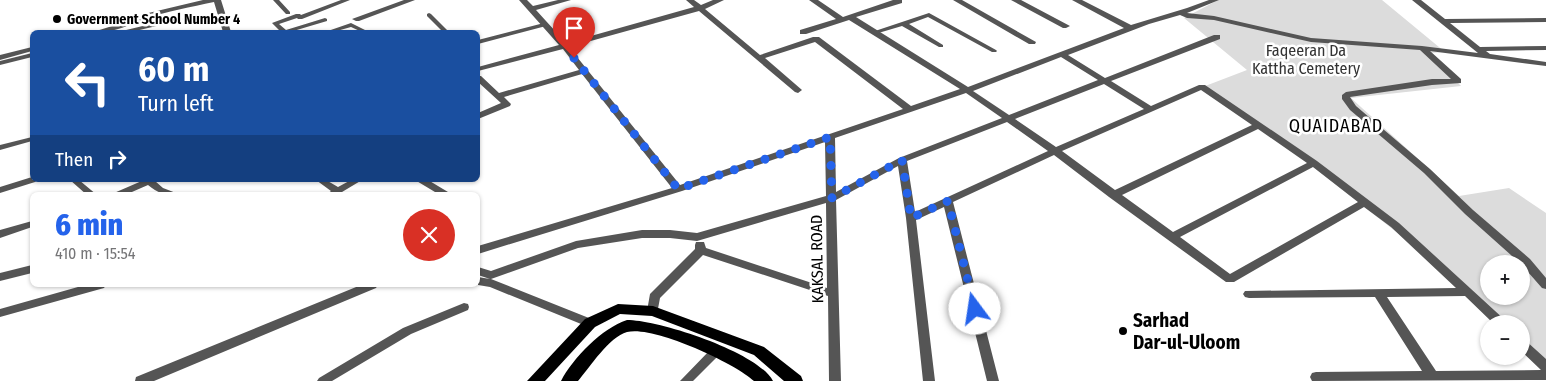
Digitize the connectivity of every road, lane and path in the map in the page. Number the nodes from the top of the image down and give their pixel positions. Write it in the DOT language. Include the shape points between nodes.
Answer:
graph roads {
  1 [pos="190,0"];
  2 [pos="212,0"];
  3 [pos="217,0"];
  4 [pos="276,0"];
  5 [pos="347,0"];
  6 [pos="411,0"];
  7 [pos="523,0"];
  8 [pos="567,0"];
  9 [pos="690,0"];
  10 [pos="720,0"];
  11 [pos="813,0"];
  12 [pos="897,0"];
  13 [pos="957,0"];
  14 [pos="1015,0"];
  15 [pos="1076,0"];
  16 [pos="1215,0"];
  17 [pos="1416,0"];
  18 [pos="699,7"];
  19 [pos="530,9"];
  20 [pos="288,13"];
  21 [pos="1180,13"];
  22 [pos="429,15"];
  23 [pos="143,17"];
  24 [pos="180,18"];
  25 [pos="846,18"];
  26 [pos="356,19"];
  27 [pos="325,20"];
  28 [pos="1546,20"];
  29 [pos="1442,21"];
  30 [pos="903,24"];
  31 [pos="544,25"];
  32 [pos="1066,26"];
  33 [pos="1131,28"];
  34 [pos="105,30"];
  35 [pos="132,30"];
  36 [pos="225,30"];
  37 [pos="283,30"];
  38 [pos="292,30"];
  39 [pos="335,30"];
  40 [pos="362,30"];
  41 [pos="444,30"];
  42 [pos="803,32"];
  43 [pos="875,32"];
  44 [pos="1217,37"];
  45 [pos="480,41"];
  46 [pos="1032,42"];
  47 [pos="564,45"];
  48 [pos="941,46"];
  49 [pos="1422,48"];
  50 [pos="1546,48"];
  51 [pos="1478,49"];
  52 [pos="30,50"];
  53 [pos="994,51"];
  54 [pos="1061,54"];
  55 [pos="30,55"];
  56 [pos="1487,56"];
  57 [pos="758,58"];
  58 [pos="1,59"];
  59 [pos="1497,64"];
  60 [pos="1546,64"];
  61 [pos="480,69"];
  62 [pos="583,72"];
  63 [pos="0,73"];
  64 [pos="1105,81"];
  65 [pos="480,83"];
  66 [pos="798,90"];
  67 [pos="967,90"];
  68 [pos="497,96"];
  69 [pos="910,110"];
  70 [pos="1152,110"];
  71 [pos="480,115"];
  72 [pos="1007,118"];
  73 [pos="1259,125"];
  74 [pos="830,137"];
  75 [pos="30,140"];
  76 [pos="0,148"];
  77 [pos="1055,151"];
  78 [pos="902,160"];
  79 [pos="1314,164"];
  80 [pos="30,181"];
  81 [pos="77,182"];
  82 [pos="146,182"];
  83 [pos="152,182"];
  84 [pos="322,182"];
  85 [pos="354,182"];
  86 [pos="424,182"];
  87 [pos="678,189"];
  88 [pos="0,190"];
  89 [pos="89,192"];
  90 [pos="124,192"];
  91 [pos="165,192"];
  92 [pos="333,192"];
  93 [pos="336,192"];
  94 [pos="442,192"];
  95 [pos="1113,195"];
  96 [pos="832,198"];
  97 [pos="948,201"];
  98 [pos="1365,202"];
  99 [pos="911,218"];
  100 [pos="30,225"];
  101 [pos="0,234"];
  102 [pos="697,237"];
  103 [pos="1171,237"];
  104 [pos="480,248"];
  105 [pos="701,250"];
  106 [pos="30,270"];
  107 [pos="480,272"];
  108 [pos="0,277"];
  109 [pos="480,281"];
  110 [pos="1546,284"];
  111 [pos="93,287"];
  112 [pos="367,287"];
  113 [pos="1469,292"];
  114 [pos="1378,293"];
  115 [pos="834,294"];
  116 [pos="1249,294"];
  117 [pos="464,307"];
  118 [pos="0,313"];
  119 [pos="1493,315"];
  120 [pos="651,319"];
  121 [pos="590,323"];
  122 [pos="716,351"];
  123 [pos="1530,352"];
  124 [pos="1546,367"];
  125 [pos="1546,375"];
  126 [pos="1316,376"];
  127 [pos="1434,378"];
  128 [pos="141,381"];
  129 [pos="323,381"];
  130 [pos="535,381"];
  131 [pos="569,381"];
  132 [pos="686,381"];
  133 [pos="765,381"];
  134 [pos="795,381"];
  135 [pos="835,381"];
  136 [pos="929,381"];
  137 [pos="993,381"];
  1 -- 23 [label="street" via="145,12"];
  2 -- 23 [label="street"];
  3 -- 36 [label="street"];
  4 -- 20 [label="lane"];
  5 -- 37 [label="lane" via="300,18 298,15 275,23"];
  6 -- 26 [label="street"];
  7 -- 19 [label="street"];
  8 -- 19 [label="street"];
  9 -- 18 [label="street"];
  10 -- 18 [label="street"];
  11 -- 25 [label="street"];
  12 -- 25 [label="street" via="900,2"];
  13 -- 46 [label="street"];
  14 -- 32 [label="street"];
  15 -- 33 [label="street"];
  16 -- 21 [label="street"];
  17 -- 29 [label="street"];
  18 -- 47 [label="street"];
  18 -- 57 [label="street"];
  19 -- 31 [label="street"];
  21 -- 33 [label="street"];
  21 -- 49 [label="street" via="1311,40"];
  22 -- 41 [label="lane"];
  23 -- 34 [label="street"];
  24 -- 35 [label="lane"];
  25 -- 42 [label="street"];
  25 -- 43 [label="street"];
  27 -- 38 [label="lane"];
  28 -- 29 [label="street"];
  29 -- 51 [label="street"];
  30 -- 43 [label="lane"];
  30 -- 48 [label="lane"];
  30 -- 53 [label="lane" via="929,15"];
  31 -- 45 [label="lane"];
  31 -- 47 [label="street"];
  33 -- 54 [label="street"];
  39 -- 40 [label="lane" via="351,25"];
  43 -- 67 [label="street"];
  44 -- 64 [label="street"];
  47 -- 61 [label="street"];
  47 -- 62 [label="street"];
  49 -- 56 [label="street"];
  49 -- 110 [label="street" via="1458,81 1346,95 1346,99 1526,262"];
  50 -- 51 [label="street"];
  51 -- 56 [label="street"];
  52 -- 58 [label="street"];
  54 -- 64 [label="street"];
  54 -- 67 [label="street"];
  55 -- 58 [label="lane"];
  56 -- 59 [label="street"];
  56 -- 60 [label="street"];
  57 -- 66 [label="street"];
  57 -- 69 [label="street" via="816,39"];
  58 -- 63 [label="lane"];
  62 -- 68 [label="street"];
  62 -- 87 [label="street"];
  64 -- 70 [label="street"];
  64 -- 72 [label="street"];
  65 -- 68 [label="street"];
  67 -- 69 [label="street"];
  67 -- 72 [label="street"];
  68 -- 71 [label="street" via="508,104"];
  69 -- 74 [label="street"];
  70 -- 73 [label="street" via="1202,88"];
  70 -- 77 [label="street"];
  72 -- 77 [label="street"];
  72 -- 78 [label="street"];
  73 -- 79 [label="street"];
  73 -- 95 [label="street"];
  74 -- 87 [label="street"];
  74 -- 96 [label="street, KAKSAL ROAD"];
  75 -- 76 [label="lane"];
  77 -- 95 [label="street"];
  77 -- 97 [label="street"];
  78 -- 96 [label="street"];
  78 -- 99 [label="street"];
  79 -- 98 [label="street"];
  79 -- 103 [label="street"];
  80 -- 88 [label="street"];
  81 -- 89 [label="lane"];
  82 -- 90 [label="lane"];
  83 -- 91 [label="lane"];
  84 -- 92 [label="lane"];
  85 -- 93 [label="lane"];
  86 -- 94 [label="street"];
  87 -- 104 [label="street"];
  95 -- 103 [label="street"];
  96 -- 102 [label="street"];
  96 -- 115 [label="street, KAKSAL ROAD"];
  97 -- 99 [label="street"];
  97 -- 137 [label="street"];
  98 -- 103 [label="street" via="1230,279"];
  98 -- 113 [label="street" via="1396,225"];
  99 -- 136 [label="street"];
  100 -- 101 [label="street"];
  102 -- 105 [label="street"];
  102 -- 107 [label="street" via="642,234 576,245 491,275"];
  105 -- 115 [label="street"];
  105 -- 120 [label="street" via="654,296"];
  106 -- 108 [label="street"];
  109 -- 121 [label="street" via="492,283"];
  111 -- 118 [label="street"];
  112 -- 128 [label="street"];
  113 -- 114 [label="street"];
  113 -- 119 [label="street"];
  114 -- 116 [label="street"];
  114 -- 127 [label="street"];
  115 -- 135 [label="street, KAKSAL ROAD"];
  117 -- 129 [label="lane" via="407,331"];
  120 -- 121 [label="main road" via="618,309"];
  120 -- 122 [label="main road"];
  120 -- 131 [label="main road" via="626,326 606,338"];
  120 -- 134 [label="main road" via="759,352"];
  121 -- 130 [label="main road"];
  122 -- 132 [label="lane"];
  122 -- 133 [label="main road" via="745,364"];
  123 -- 124 [label="street"];
  125 -- 127 [label="street"];
  126 -- 127 [label="street"];
}
